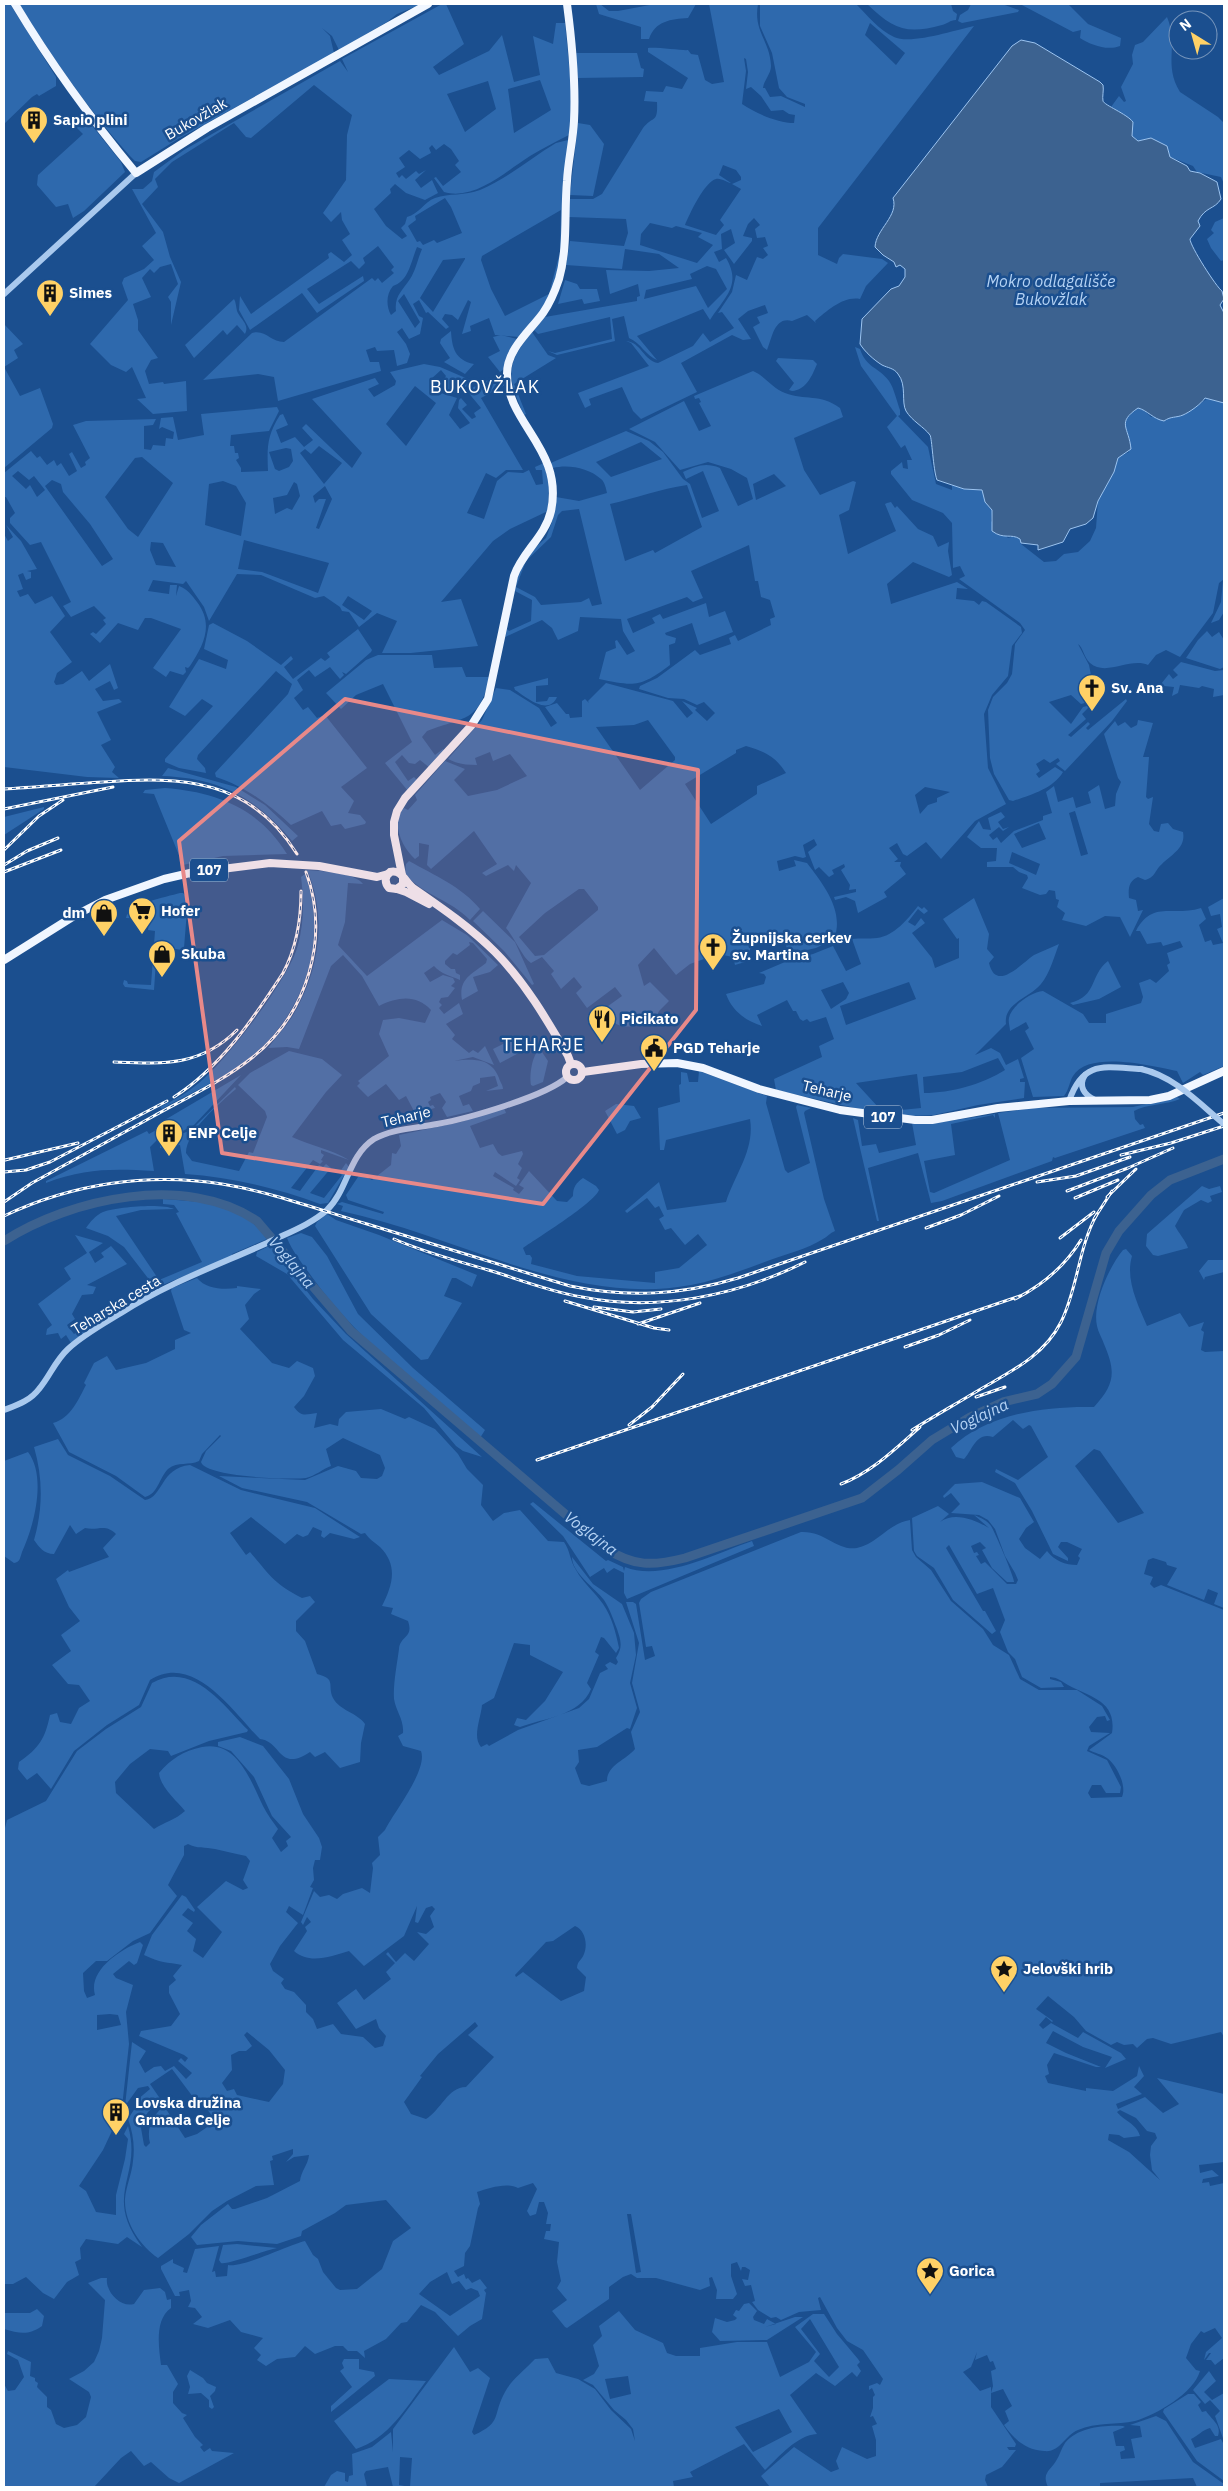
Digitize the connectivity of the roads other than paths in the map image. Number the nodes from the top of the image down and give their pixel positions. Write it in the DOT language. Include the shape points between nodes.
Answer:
graph roads {
  1 [pos="16,4"];
  2 [pos="428,4"];
  3 [pos="567,4"];
  4 [pos="136,173"];
  5 [pos="4,294"];
  6 [pos="397,853"];
  7 [pos="336,869"];
  8 [pos="388,873"];
  9 [pos="403,876"];
  10 [pos="387,886"];
  11 [pos="397,889"];
  12 [pos="445,911"];
  13 [pos="4,960"];
  14 [pos="571,1064"];
  15 [pos="1090,1071"];
  16 [pos="1224,1071"];
  17 [pos="583,1072"];
  18 [pos="567,1077"];
  19 [pos="1069,1100"];
  20 [pos="1099,1101"];
  21 [pos="1224,1124"];
  22 [pos="260,1246"];
  23 [pos="4,1410"];
  1 -- 4 [label="main road" via="72,92"];
  2 -- 4 [label="main road, Bukovžlak" via="198,132"];
  3 -- 6 [label="main road" via="574,102 573,138 566,182 564,256 552,299 510,356 507,374 512,397 550,470 553,488 551,512 545,529 522,557 514,576 488,699 471,726 399,807 394,822"];
  4 -- 5 [label="street, Bukovžlak"];
  6 -- 8 [label="main road"];
  6 -- 9 [label="main road"];
  7 -- 8 [label="main road, 107" via="377,877"];
  7 -- 10 [label="main road, 107"];
  7 -- 13 [label="main road, 107" via="270,863 164,879 97,904"];
  8 -- 9 [label="main road, 107" via="397,871"];
  8 -- 10 [label="main road" via="385,879"];
  9 -- 11 [label="main road" via="402,886"];
  9 -- 12 [label="main road, 107" via="412,887"];
  10 -- 11 [label="main road, 107"];
  11 -- 12 [label="main road, 107"];
  12 -- 14 [label="main road, 107" via="477,936 513,973 553,1030"];
  14 -- 17 [label="main road, 107" via="580,1065"];
  14 -- 18 [label="main road" via="566,1070"];
  15 -- 19 [label="street" via="1076,1082"];
  15 -- 20 [label="street" via="1083,1078 1082,1088 1088,1096"];
  15 -- 21 [label="street, bridge" via="1141,1069 1165,1078"];
  16 -- 20 [label="main road, 107" via="1169,1096"];
  17 -- 18 [label="main road, 107" via="579,1079"];
  17 -- 19 [label="main road, Teharje / 107" via="677,1063 840,1110 915,1120"];
  18 -- 22 [label="street, Teharje" via="553,1088 532,1096 451,1121 376,1138 354,1159 328,1209 302,1226"];
  19 -- 20 [label="main road, 107"];
  22 -- 23 [label="street, Teharska cesta" via="153,1294 121,1313 69,1348 29,1399"];
}
